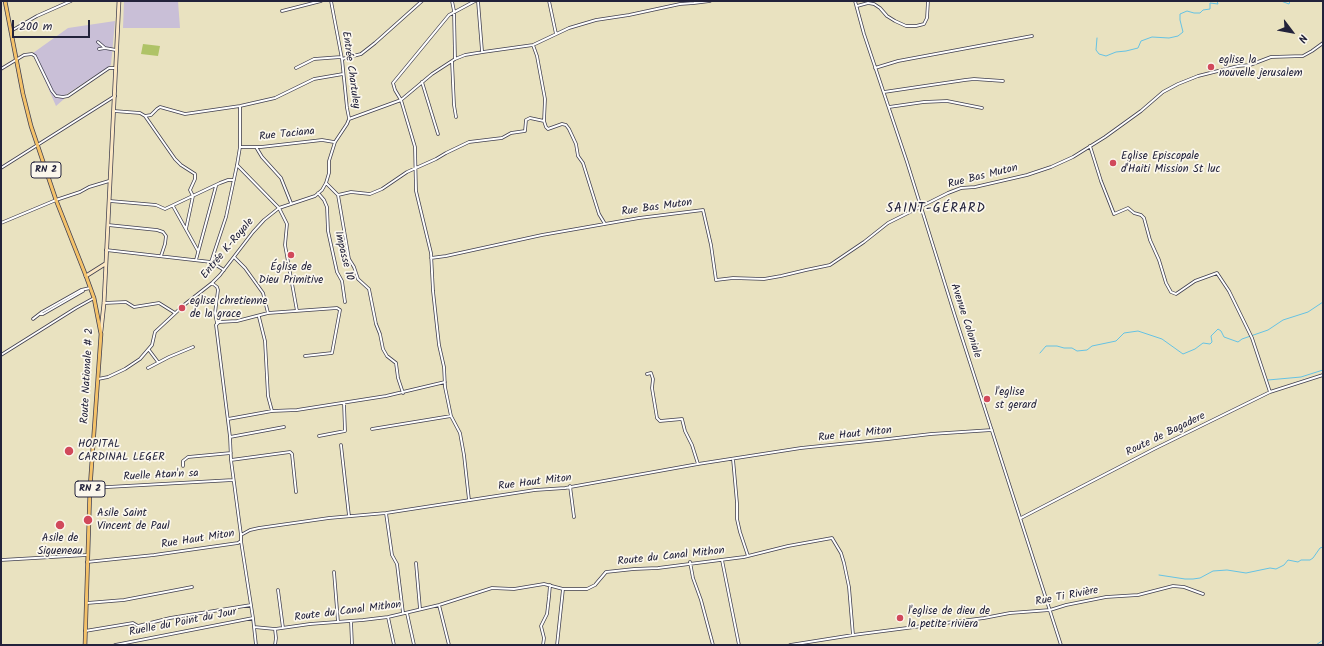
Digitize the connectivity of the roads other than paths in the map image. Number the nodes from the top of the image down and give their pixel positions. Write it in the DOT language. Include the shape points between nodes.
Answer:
graph roads {
  1 [pos="5,1"];
  2 [pos="71,1"];
  3 [pos="119,1"];
  4 [pos="321,1"];
  5 [pos="331,1"];
  6 [pos="422,1"];
  7 [pos="452,1"];
  8 [pos="477,1"];
  9 [pos="549,1"];
  10 [pos="710,1"];
  11 [pos="855,1"];
  12 [pos="928,1"];
  13 [pos="857,6"];
  14 [pos="282,11"];
  15 [pos="454,11"];
  16 [pos="10,32"];
  17 [pos="556,34"];
  18 [pos="1032,36"];
  19 [pos="98,42"];
  20 [pos="1323,43"];
  21 [pos="533,45"];
  22 [pos="105,48"];
  23 [pos="99,49"];
  24 [pos="116,50"];
  25 [pos="482,52"];
  26 [pos="342,58"];
  27 [pos="455,59"];
  28 [pos="16,60"];
  29 [pos="452,61"];
  30 [pos="116,68"];
  31 [pos="296,68"];
  32 [pos="875,68"];
  33 [pos="1,69"];
  34 [pos="343,74"];
  35 [pos="1003,81"];
  36 [pos="422,82"];
  37 [pos="884,92"];
  38 [pos="114,96"];
  39 [pos="401,100"];
  40 [pos="240,106"];
  41 [pos="889,107"];
  42 [pos="982,108"];
  43 [pos="114,111"];
  44 [pos="145,116"];
  45 [pos="456,117"];
  46 [pos="349,119"];
  47 [pos="544,121"];
  48 [pos="438,134"];
  49 [pos="335,142"];
  50 [pos="37,145"];
  51 [pos="1090,146"];
  52 [pos="240,147"];
  53 [pos="256,147"];
  54 [pos="237,165"];
  55 [pos="1,168"];
  56 [pos="416,168"];
  57 [pos="234,180"];
  58 [pos="110,181"];
  59 [pos="326,183"];
  60 [pos="216,186"];
  61 [pos="318,193"];
  62 [pos="338,195"];
  63 [pos="194,196"];
  64 [pos="56,200"];
  65 [pos="108,200"];
  66 [pos="291,203"];
  67 [pos="173,206"];
  68 [pos="920,206"];
  69 [pos="279,208"];
  70 [pos="1,223"];
  71 [pos="605,224"];
  72 [pos="107,225"];
  73 [pos="186,229"];
  74 [pos="106,250"];
  75 [pos="198,252"];
  76 [pos="161,256"];
  77 [pos="234,257"];
  78 [pos="431,258"];
  79 [pos="196,260"];
  80 [pos="211,262"];
  81 [pos="105,264"];
  82 [pos="224,270"];
  83 [pos="86,276"];
  84 [pos="212,283"];
  85 [pos="90,288"];
  86 [pos="94,298"];
  87 [pos="345,302"];
  88 [pos="104,303"];
  89 [pos="297,311"];
  90 [pos="175,313"];
  91 [pos="268,314"];
  92 [pos="259,317"];
  93 [pos="33,319"];
  94 [pos="217,323"];
  95 [pos="101,334"];
  96 [pos="193,346"];
  97 [pos="149,350"];
  98 [pos="1,356"];
  99 [pos="305,356"];
  100 [pos="158,362"];
  101 [pos="148,368"];
  102 [pos="647,374"];
  103 [pos="1323,375"];
  104 [pos="98,379"];
  105 [pos="445,382"];
  106 [pos="1270,392"];
  107 [pos="403,393"];
  108 [pos="344,403"];
  109 [pos="272,411"];
  110 [pos="451,416"];
  111 [pos="228,420"];
  112 [pos="284,427"];
  113 [pos="372,429"];
  114 [pos="992,430"];
  115 [pos="320,436"];
  116 [pos="230,437"];
  117 [pos="341,445"];
  118 [pos="231,453"];
  119 [pos="733,459"];
  120 [pos="231,460"];
  121 [pos="698,464"];
  122 [pos="183,466"];
  123 [pos="233,480"];
  124 [pos="570,486"];
  125 [pos="90,488"];
  126 [pos="296,492"];
  127 [pos="469,500"];
  128 [pos="386,513"];
  129 [pos="349,516"];
  130 [pos="574,517"];
  131 [pos="1020,518"];
  132 [pos="241,535"];
  133 [pos="241,541"];
  134 [pos="87,556"];
  135 [pos="748,556"];
  136 [pos="1,560"];
  137 [pos="722,560"];
  138 [pos="87,562"];
  139 [pos="416,563"];
  140 [pos="690,563"];
  141 [pos="334,572"];
  142 [pos="550,585"];
  143 [pos="192,587"];
  144 [pos="563,589"];
  145 [pos="278,590"];
  146 [pos="1203,594"];
  147 [pos="86,603"];
  148 [pos="251,604"];
  149 [pos="439,605"];
  150 [pos="420,609"];
  151 [pos="1050,610"];
  152 [pos="403,613"];
  153 [pos="407,613"];
  154 [pos="388,616"];
  155 [pos="253,618"];
  156 [pos="350,621"];
  157 [pos="338,622"];
  158 [pos="254,627"];
  159 [pos="283,628"];
  160 [pos="275,629"];
  161 [pos="85,631"];
  162 [pos="853,635"];
  163 [pos="84,645"];
  164 [pos="116,645"];
  165 [pos="251,645"];
  166 [pos="256,645"];
  167 [pos="275,645"];
  168 [pos="352,645"];
  169 [pos="394,645"];
  170 [pos="414,645"];
  171 [pos="449,645"];
  172 [pos="543,645"];
  173 [pos="557,645"];
  174 [pos="713,645"];
  175 [pos="739,645"];
  176 [pos="790,645"];
  177 [pos="1061,645"];
  1 -- 16 [label="main road, Route Nationale # 2 / RN 2"];
  2 -- 16 [label="street" via="37,16"];
  3 -- 24 [label="main road"];
  4 -- 14 [label="street"];
  5 -- 26 [label="street, Entrée Chartuley"];
  6 -- 26 [label="street" via="361,54"];
  7 -- 15 [label="street"];
  8 -- 15 [label="street"];
  8 -- 25 [label="street"];
  9 -- 17 [label="street"];
  10 -- 17 [label="street" via="680,4 582,23"];
  11 -- 13 [label="street, Avenue Coloniale"];
  12 -- 13 [label="street" via="927,18 924,24 916,26 906,26 895,21 874,4"];
  13 -- 32 [label="street, Avenue Coloniale"];
  15 -- 27 [label="street"];
  15 -- 39 [label="street" via="393,83"];
  16 -- 28 [label="main road, Route Nationale # 2 / RN 2"];
  17 -- 21 [label="street"];
  18 -- 32 [label="street" via="898,60"];
  19 -- 22 [label="street"];
  20 -- 51 [label="street, Rue Bas Muton" via="1303,56 1271,57 1198,76 1178,84 1163,92"];
  21 -- 25 [label="street"];
  21 -- 47 [label="street" via="545,99"];
  22 -- 23 [label="street"];
  22 -- 24 [label="street"];
  24 -- 30 [label="main road"];
  25 -- 27 [label="street"];
  26 -- 31 [label="street" via="314,59"];
  26 -- 34 [label="street, Entrée Chartuley"];
  27 -- 29 [label="street"];
  28 -- 30 [label="street" via="24,55 35,56 52,91 56,96 63,97 109,68"];
  28 -- 33 [label="street"];
  28 -- 50 [label="main road, Route Nationale # 2 / RN 2"];
  29 -- 36 [label="street"];
  29 -- 45 [label="street"];
  30 -- 38 [label="main road"];
  32 -- 37 [label="street, Avenue Coloniale"];
  34 -- 40 [label="street" via="314,79 275,98"];
  34 -- 46 [label="street, Entrée Chartuley"];
  35 -- 37 [label="street" via="965,80"];
  36 -- 39 [label="street"];
  36 -- 48 [label="street"];
  37 -- 41 [label="street, Avenue Coloniale"];
  38 -- 43 [label="main road"];
  38 -- 50 [label="street"];
  39 -- 46 [label="street"];
  39 -- 56 [label="street" via="415,147"];
  40 -- 44 [label="street" via="185,114 160,107 151,115"];
  40 -- 52 [label="street"];
  41 -- 42 [label="street" via="947,101"];
  41 -- 68 [label="street, Avenue Coloniale"];
  43 -- 44 [label="street" via="140,113"];
  43 -- 58 [label="main road"];
  44 -- 63 [label="street" via="181,166 195,174 190,190"];
  46 -- 49 [label="street"];
  47 -- 56 [label="street" via="530,118 526,120 524,131 502,138 469,142"];
  47 -- 71 [label="street" via="548,128 562,124 569,129 599,214"];
  49 -- 53 [label="street, Rue Taciana" via="322,140"];
  49 -- 59 [label="street"];
  50 -- 55 [label="street"];
  50 -- 64 [label="main road, Route Nationale # 2 / RN 2"];
  51 -- 68 [label="street, Rue Bas Muton" via="1051,167 975,187 961,188"];
  51 -- 106 [label="street" via="1114,214 1128,208 1144,218 1168,290 1176,294 1195,281 1217,273 1229,291 1252,338"];
  52 -- 53 [label="street, Rue Taciana"];
  52 -- 54 [label="street"];
  53 -- 66 [label="street" via="281,178"];
  54 -- 57 [label="street"];
  54 -- 69 [label="street"];
  56 -- 62 [label="street" via="370,194 351,192"];
  56 -- 78 [label="street" via="416,191"];
  57 -- 60 [label="street"];
  57 -- 80 [label="street" via="226,217"];
  58 -- 64 [label="street"];
  58 -- 65 [label="main road"];
  59 -- 61 [label="street, Entrée K-Royale"];
  59 -- 62 [label="street"];
  60 -- 63 [label="street"];
  60 -- 75 [label="street"];
  61 -- 66 [label="street, Entrée K-Royale" via="303,201"];
  61 -- 87 [label="street, Impasse 10" via="327,207 328,231"];
  62 -- 107 [label="street" via="349,259 358,279 369,289 383,349 396,363"];
  63 -- 67 [label="street"];
  63 -- 73 [label="street"];
  64 -- 70 [label="street"];
  64 -- 83 [label="main road, Route Nationale # 2 / RN 2"];
  65 -- 67 [label="street" via="156,204 165,209"];
  65 -- 72 [label="main road"];
  66 -- 69 [label="street, Entrée K-Royale"];
  67 -- 73 [label="street"];
  68 -- 71 [label="street, Rue Bas Muton" via="888,223 830,265 764,278 716,280 702,210"];
  68 -- 114 [label="street, Avenue Coloniale"];
  69 -- 77 [label="street, Entrée K-Royale" via="260,224"];
  69 -- 89 [label="street" via="287,224 285,245"];
  71 -- 78 [label="street, Rue Bas Muton"];
  72 -- 74 [label="main road"];
  72 -- 76 [label="street" via="163,232 166,236"];
  73 -- 75 [label="street"];
  74 -- 76 [label="street"];
  74 -- 81 [label="main road"];
  75 -- 79 [label="street"];
  76 -- 79 [label="street"];
  77 -- 82 [label="street, Entrée K-Royale"];
  77 -- 91 [label="street" via="263,293"];
  78 -- 105 [label="street" via="437,329"];
  79 -- 80 [label="street"];
  80 -- 82 [label="street"];
  81 -- 83 [label="main road"];
  81 -- 88 [label="main road"];
  82 -- 84 [label="street, Entrée K-Royale"];
  83 -- 85 [label="main road, Route Nationale # 2 / RN 2"];
  84 -- 90 [label="street, Entrée K-Royale"];
  84 -- 94 [label="street" via="218,290 215,313"];
  85 -- 86 [label="main road, Route Nationale # 2 / RN 2"];
  85 -- 93 [label="street"];
  86 -- 95 [label="main road, Route Nationale # 2 / RN 2"];
  86 -- 98 [label="street"];
  88 -- 90 [label="street" via="126,302 134,307 159,302"];
  88 -- 95 [label="main road"];
  89 -- 91 [label="street"];
  89 -- 99 [label="street" via="336,308 340,310 332,353"];
  90 -- 97 [label="street, Entrée K-Royale" via="155,332"];
  91 -- 92 [label="street"];
  92 -- 94 [label="street"];
  92 -- 109 [label="street"];
  94 -- 111 [label="street"];
  95 -- 104 [label="main road, Route Nationale # 2 / RN 2"];
  96 -- 100 [label="street"];
  97 -- 100 [label="street"];
  97 -- 104 [label="street, Entrée K-Royale" via="125,369"];
  100 -- 101 [label="street"];
  102 -- 121 [label="street" via="652,373 657,418 660,421 682,419"];
  103 -- 106 [label="street, Route de Bagadere"];
  104 -- 125 [label="main road, Route Nationale # 2 / RN 2"];
  105 -- 107 [label="street"];
  105 -- 110 [label="street"];
  106 -- 131 [label="street, Route de Bagadere"];
  107 -- 108 [label="street"];
  108 -- 109 [label="street"];
  108 -- 115 [label="street" via="345,431"];
  109 -- 111 [label="street"];
  110 -- 113 [label="street"];
  110 -- 127 [label="street" via="460,433"];
  111 -- 116 [label="street"];
  112 -- 116 [label="street"];
  114 -- 119 [label="street, Rue Haut Miton" via="830,445"];
  114 -- 131 [label="street, Avenue Coloniale"];
  116 -- 118 [label="street"];
  117 -- 129 [label="street"];
  118 -- 120 [label="street"];
  118 -- 122 [label="street" via="188,457"];
  119 -- 121 [label="street, Rue Haut Miton"];
  119 -- 135 [label="street" via="738,503 737,519"];
  120 -- 123 [label="street"];
  120 -- 126 [label="street" via="290,452"];
  121 -- 124 [label="street, Rue Haut Miton"];
  123 -- 125 [label="street, Ruelle Atan'n sa"];
  123 -- 132 [label="street"];
  124 -- 127 [label="street, Rue Haut Miton"];
  124 -- 130 [label="street"];
  125 -- 134 [label="main road, Route Nationale # 2 / RN 2"];
  127 -- 128 [label="street, Rue Haut Miton"];
  128 -- 129 [label="street, Rue Haut Miton"];
  128 -- 152 [label="street" via="392,555 397,564"];
  129 -- 132 [label="street, Rue Haut Miton" via="259,528"];
  131 -- 151 [label="street, Avenue Coloniale"];
  132 -- 133 [label="street, Rue Haut Miton"];
  133 -- 138 [label="street, Rue Haut Miton" via="220,546"];
  133 -- 148 [label="street"];
  134 -- 136 [label="street"];
  134 -- 138 [label="main road, Route Nationale # 2 / RN 2"];
  135 -- 137 [label="street, Route du Canal Mithon"];
  135 -- 162 [label="street, Route du Canal Mithon" via="788,546 834,539 843,557 847,575"];
  137 -- 140 [label="street, Route du Canal Mithon"];
  137 -- 175 [label="street"];
  138 -- 147 [label="main road, Route Nationale # 2 / RN 2"];
  139 -- 150 [label="street"];
  140 -- 144 [label="street, Route du Canal Mithon" via="606,572 590,588"];
  140 -- 174 [label="street"];
  141 -- 157 [label="street"];
  142 -- 144 [label="street, Route du Canal Mithon"];
  142 -- 149 [label="street, Route du Canal Mithon" via="514,589 492,588"];
  142 -- 172 [label="street" via="550,597 541,626"];
  143 -- 147 [label="street" via="124,600"];
  144 -- 173 [label="street"];
  145 -- 159 [label="street"];
  146 -- 151 [label="street, Rue Ti Rivière" via="1184,586 1173,586 1138,595 1066,604"];
  147 -- 161 [label="main road, Route Nationale # 2 / RN 2"];
  148 -- 155 [label="street"];
  148 -- 161 [label="street" via="138,626 133,624"];
  149 -- 150 [label="street, Route du Canal Mithon"];
  149 -- 171 [label="street"];
  150 -- 153 [label="street, Route du Canal Mithon"];
  151 -- 162 [label="street, Rue Ti Rivière" via="1010,613"];
  151 -- 177 [label="street, Avenue Coloniale"];
  152 -- 153 [label="street, Route du Canal Mithon"];
  152 -- 154 [label="street, Route du Canal Mithon"];
  153 -- 170 [label="street"];
  154 -- 156 [label="street, Route du Canal Mithon"];
  154 -- 169 [label="street"];
  155 -- 158 [label="street"];
  155 -- 164 [label="street, Ruelle du Point du Jour"];
  156 -- 157 [label="street, Route du Canal Mithon"];
  156 -- 168 [label="street"];
  157 -- 159 [label="street, Route du Canal Mithon"];
  158 -- 160 [label="street, Route du Canal Mithon"];
  158 -- 166 [label="street"];
  159 -- 160 [label="street, Route du Canal Mithon"];
  160 -- 167 [label="street"];
  161 -- 163 [label="main road, Route Nationale # 2 / RN 2"];
  162 -- 176 [label="street, Rue Ti Rivière"];
  165 -- 166 [label="street"];
}
